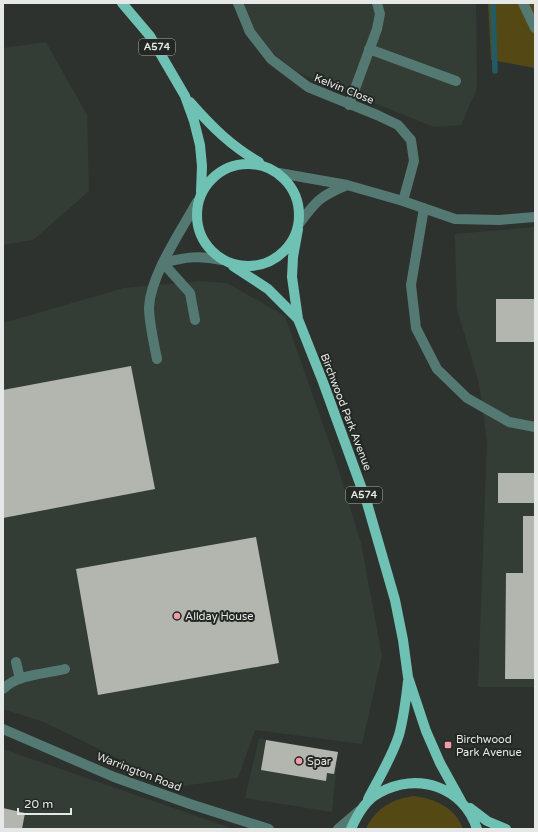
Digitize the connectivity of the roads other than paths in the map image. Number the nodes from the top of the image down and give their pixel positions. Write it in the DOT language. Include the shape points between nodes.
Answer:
graph roads {
  1 [pos="122,3"];
  2 [pos="238,3"];
  3 [pos="377,3"];
  4 [pos="523,3"];
  5 [pos="535,28"];
  6 [pos="369,49"];
  7 [pos="456,81"];
  8 [pos="185,96"];
  9 [pos="349,105"];
  10 [pos="266,166"];
  11 [pos="279,173"];
  12 [pos="347,185"];
  13 [pos="201,192"];
  14 [pos="403,201"];
  15 [pos="198,202"];
  16 [pos="424,208"];
  17 [pos="535,217"];
  18 [pos="298,226"];
  19 [pos="225,261"];
  20 [pos="163,263"];
  21 [pos="195,320"];
  22 [pos="298,320"];
  23 [pos="157,359"];
  24 [pos="535,427"];
  25 [pos="16,662"];
  26 [pos="65,669"];
  27 [pos="408,677"];
  28 [pos="20,679"];
  29 [pos="3,689"];
  30 [pos="3,729"];
  31 [pos="463,803"];
  32 [pos="364,806"];
  33 [pos="269,829"];
  34 [pos="338,829"];
  35 [pos="351,829"];
  36 [pos="477,829"];
  37 [pos="506,829"];
  1 -- 8 [label="main road, A574" via="150,36"];
  2 -- 9 [label="street, Kelvin Close" via="250,32 271,59 308,88"];
  3 -- 6 [label="street" via="380,14"];
  4 -- 5 [label="street"];
  6 -- 7 [label="street"];
  6 -- 9 [label="street"];
  8 -- 10 [label="main road, A574" via="223,137"];
  8 -- 13 [label="main road, A574" via="200,145"];
  9 -- 14 [label="street, Kelvin Close" via="398,125 411,140 414,161"];
  10 -- 11 [label="main road, A574"];
  10 -- 13 [label="main road, A574" via="236,164 210,179"];
  11 -- 12 [label="street"];
  11 -- 18 [label="main road, A574" via="289,183 296,196 299,209"];
  12 -- 14 [label="street"];
  12 -- 18 [label="street" via="328,193 315,203"];
  13 -- 15 [label="main road, A574"];
  14 -- 16 [label="street"];
  15 -- 19 [label="main road, A574" via="196,219 200,235 209,249"];
  15 -- 20 [label="street"];
  16 -- 17 [label="street" via="455,219 499,220"];
  16 -- 24 [label="street" via="411,285 416,328 437,369 467,398 509,422"];
  18 -- 19 [label="main road" via="290,244 278,257 262,265 244,266"];
  18 -- 22 [label="main road, Birchwood Park Avenue / A574" via="292,277"];
  19 -- 20 [label="street" via="192,256"];
  19 -- 22 [label="main road, Birchwood Park Avenue / A574" via="268,288"];
  20 -- 21 [label="street" via="190,293"];
  20 -- 23 [label="street" via="153,288 149,309"];
  22 -- 27 [label="main road, Birchwood Park Avenue / A574" via="367,503 394,600"];
  25 -- 28 [label="street"];
  26 -- 28 [label="street"];
  27 -- 31 [label="main road, Birchwood Park Avenue / A574" via="426,731 440,763"];
  27 -- 32 [label="main road, Birchwood Park Avenue / A574" via="404,713 398,736"];
  28 -- 29 [label="street"];
  30 -- 33 [label="street, Warrington Road" via="114,777"];
  31 -- 32 [label="main road, A574" via="443,788 421,782 399,784 378,793"];
  31 -- 36 [label="main road, A574" via="474,819"];
  31 -- 37 [label="main road, A574" via="487,821"];
  32 -- 34 [label="street"];
  32 -- 35 [label="main road, A574"];
}
